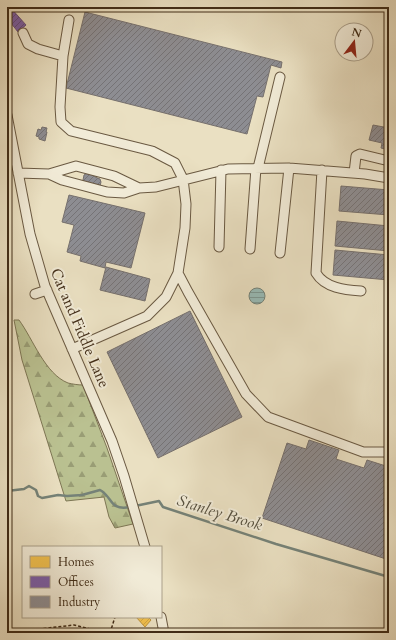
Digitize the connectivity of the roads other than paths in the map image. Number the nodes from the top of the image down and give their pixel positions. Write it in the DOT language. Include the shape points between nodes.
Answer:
graph roads {
  1 [pos="69,20"];
  2 [pos="23,33"];
  3 [pos="63,56"];
  4 [pos="280,77"];
  5 [pos="7,115"];
  6 [pos="389,161"];
  7 [pos="257,168"];
  8 [pos="289,168"];
  9 [pos="221,170"];
  10 [pos="322,170"];
  11 [pos="18,173"];
  12 [pos="354,173"];
  13 [pos="49,174"];
  14 [pos="389,178"];
  15 [pos="183,179"];
  16 [pos="139,188"];
  17 [pos="219,247"];
  18 [pos="250,249"];
  19 [pos="280,253"];
  20 [pos="178,273"];
  21 [pos="47,290"];
  22 [pos="361,291"];
  23 [pos="35,294"];
  24 [pos="72,349"];
  25 [pos="389,452"];
  26 [pos="145,546"];
  27 [pos="161,618"];
  28 [pos="164,633"];
  1 -- 3 [label="street"];
  2 -- 3 [label="street" via="28,44"];
  3 -- 15 [label="street" via="61,122 71,131 152,151 175,164"];
  4 -- 7 [label="street"];
  5 -- 11 [label="street, Cat and Fiddle Lane"];
  6 -- 12 [label="street" via="360,154 356,156"];
  7 -- 8 [label="street"];
  7 -- 9 [label="street"];
  7 -- 18 [label="street"];
  8 -- 10 [label="street"];
  8 -- 19 [label="street"];
  9 -- 15 [label="street"];
  9 -- 17 [label="street"];
  10 -- 12 [label="street"];
  10 -- 22 [label="street" via="316,273 338,288"];
  11 -- 13 [label="street"];
  11 -- 21 [label="street, Cat and Fiddle Lane" via="30,234"];
  12 -- 14 [label="street"];
  13 -- 16 [label="street" via="108,192 124,193"];
  13 -- 16 [label="street" via="76,166 114,176"];
  15 -- 16 [label="street" via="156,187"];
  15 -- 20 [label="street" via="185,228"];
  20 -- 24 [label="street" via="166,297 148,316"];
  20 -- 25 [label="street" via="246,394 268,417 363,452"];
  21 -- 23 [label="street"];
  21 -- 24 [label="street, Cat and Fiddle Lane"];
  24 -- 26 [label="street, Cat and Fiddle Lane" via="112,441"];
  27 -- 28 [label="street"];
}
